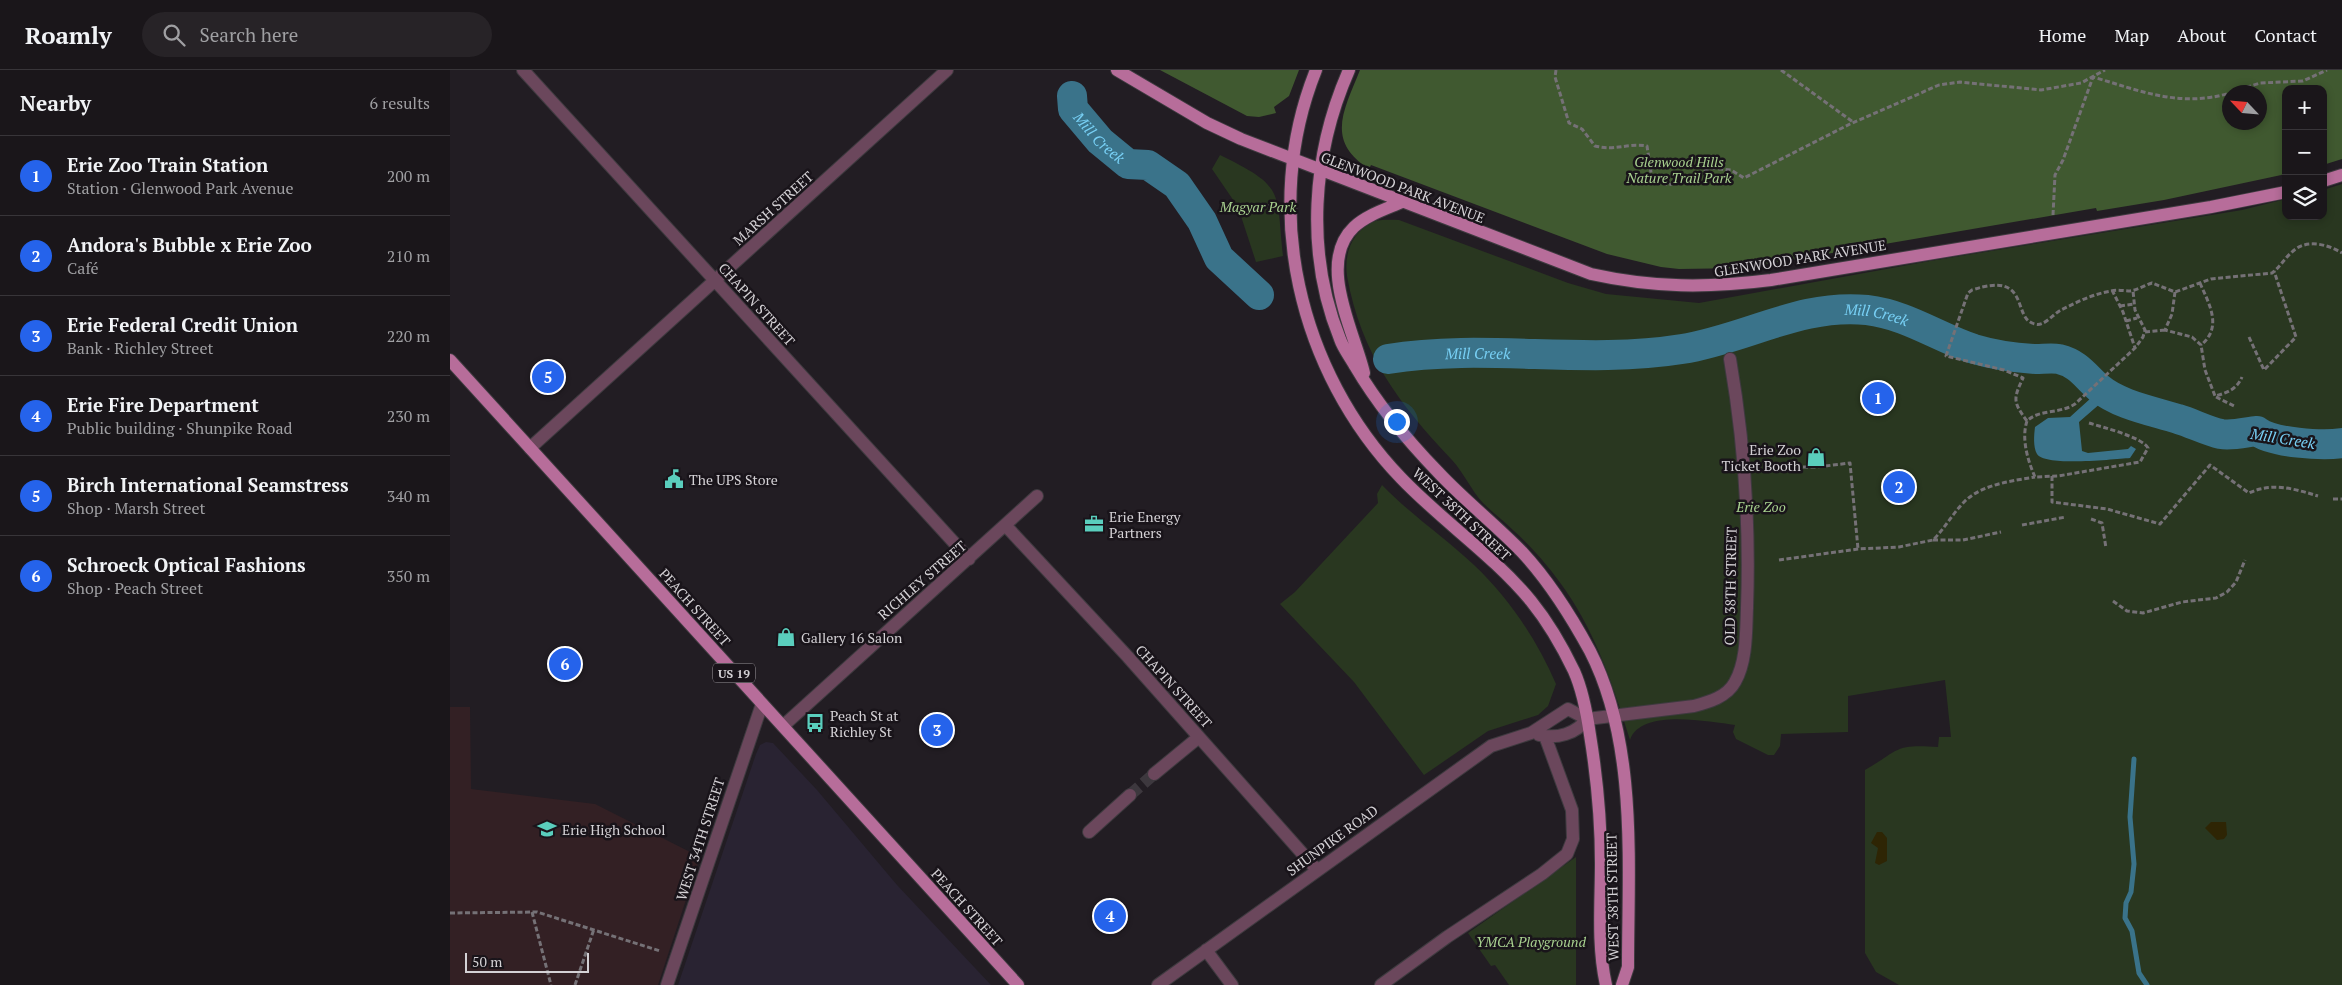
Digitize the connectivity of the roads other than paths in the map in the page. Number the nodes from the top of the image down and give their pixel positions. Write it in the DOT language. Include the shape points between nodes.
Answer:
graph roads {
  1 [pos="523,70"];
  2 [pos="948,70"];
  3 [pos="1117,70"];
  4 [pos="1316,70"];
  5 [pos="1349,70"];
  6 [pos="1294,161"];
  7 [pos="1319,171"];
  8 [pos="2342,176"];
  9 [pos="2327,180"];
  10 [pos="2282,193"];
  11 [pos="1402,202"];
  12 [pos="715,280"];
  13 [pos="1730,359"];
  14 [pos="450,360"];
  15 [pos="1367,386"];
  16 [pos="530,448"];
  17 [pos="1037,496"];
  18 [pos="1006,526"];
  19 [pos="969,559"];
  20 [pos="1728,692"];
  21 [pos="762,704"];
  22 [pos="1614,716"];
  23 [pos="1587,719"];
  24 [pos="783,726"];
  25 [pos="1531,733"];
  26 [pos="1545,736"];
  27 [pos="1199,737"];
  28 [pos="1154,774"];
  29 [pos="1130,795"];
  30 [pos="1089,832"];
  31 [pos="1317,870"];
  32 [pos="1206,950"];
  33 [pos="667,985"];
  34 [pos="1018,985"];
  35 [pos="1158,985"];
  36 [pos="1232,985"];
  37 [pos="1381,985"];
  38 [pos="1606,985"];
  39 [pos="1622,985"];
  1 -- 12 [label="street, CHAPIN STREET"];
  2 -- 12 [label="street, MARSH STREET"];
  3 -- 6 [label="main road, GLENWOOD PARK AVENUE" via="1207,123"];
  4 -- 6 [label="main road, WEST 38TH STREET" via="1303,109"];
  5 -- 7 [label="main road, WEST 38TH STREET" via="1329,126"];
  6 -- 7 [label="main road, GLENWOOD PARK AVENUE"];
  6 -- 23 [label="main road, WEST 38TH STREET" via="1291,210 1296,281 1316,346 1331,381 1353,420 1400,478 1530,600 1551,627 1576,677"];
  7 -- 11 [label="main road, GLENWOOD PARK AVENUE"];
  7 -- 15 [label="main road, WEST 38TH STREET" via="1316,203 1319,253 1327,296 1340,340"];
  8 -- 9 [label="main road"];
  10 -- 11 [label="main road, GLENWOOD PARK AVENUE" via="1771,280 1709,286 1625,282 1591,274"];
  11 -- 15 [label="main road" via="1354,226 1341,250 1338,272 1342,306"];
  12 -- 16 [label="street, MARSH STREET"];
  12 -- 19 [label="street, CHAPIN STREET"];
  13 -- 20 [label="street, OLD 38TH STREET" via="1743,462 1748,587 1744,650 1736,680"];
  14 -- 16 [label="main road, PEACH STREET / US 19"];
  15 -- 22 [label="main road, WEST 38TH STREET" via="1398,430 1440,475 1522,552 1554,591 1590,652"];
  16 -- 21 [label="main road, PEACH STREET / US 19"];
  17 -- 18 [label="street, RICHLEY STREET"];
  18 -- 19 [label="street, RICHLEY STREET"];
  18 -- 27 [label="street, CHAPIN STREET"];
  19 -- 24 [label="street, RICHLEY STREET"];
  20 -- 22 [label="street, SHUNPIKE ROAD" via="1694,706"];
  21 -- 24 [label="main road, PEACH STREET / US 19"];
  21 -- 33 [label="street, WEST 34TH STREET"];
  22 -- 23 [label="street, SHUNPIKE ROAD"];
  22 -- 39 [label="main road, WEST 38TH STREET" via="1622,764 1628,843 1628,967"];
  23 -- 25 [label="street, SHUNPIKE ROAD" via="1568,710"];
  23 -- 26 [label="street, SHUNPIKE ROAD" via="1574,732"];
  23 -- 38 [label="main road, WEST 38TH STREET" via="1600,808 1602,966"];
  24 -- 34 [label="main road, PEACH STREET / US 19"];
  25 -- 26 [label="street, SHUNPIKE ROAD"];
  25 -- 31 [label="street, SHUNPIKE ROAD" via="1485,750"];
  26 -- 37 [label="street" via="1572,810 1573,839 1567,854"];
  27 -- 28 [label="street"];
  27 -- 31 [label="street, CHAPIN STREET"];
  29 -- 30 [label="street"];
  31 -- 32 [label="street, SHUNPIKE ROAD"];
  32 -- 35 [label="street, SHUNPIKE ROAD"];
  32 -- 36 [label="street"];
}
